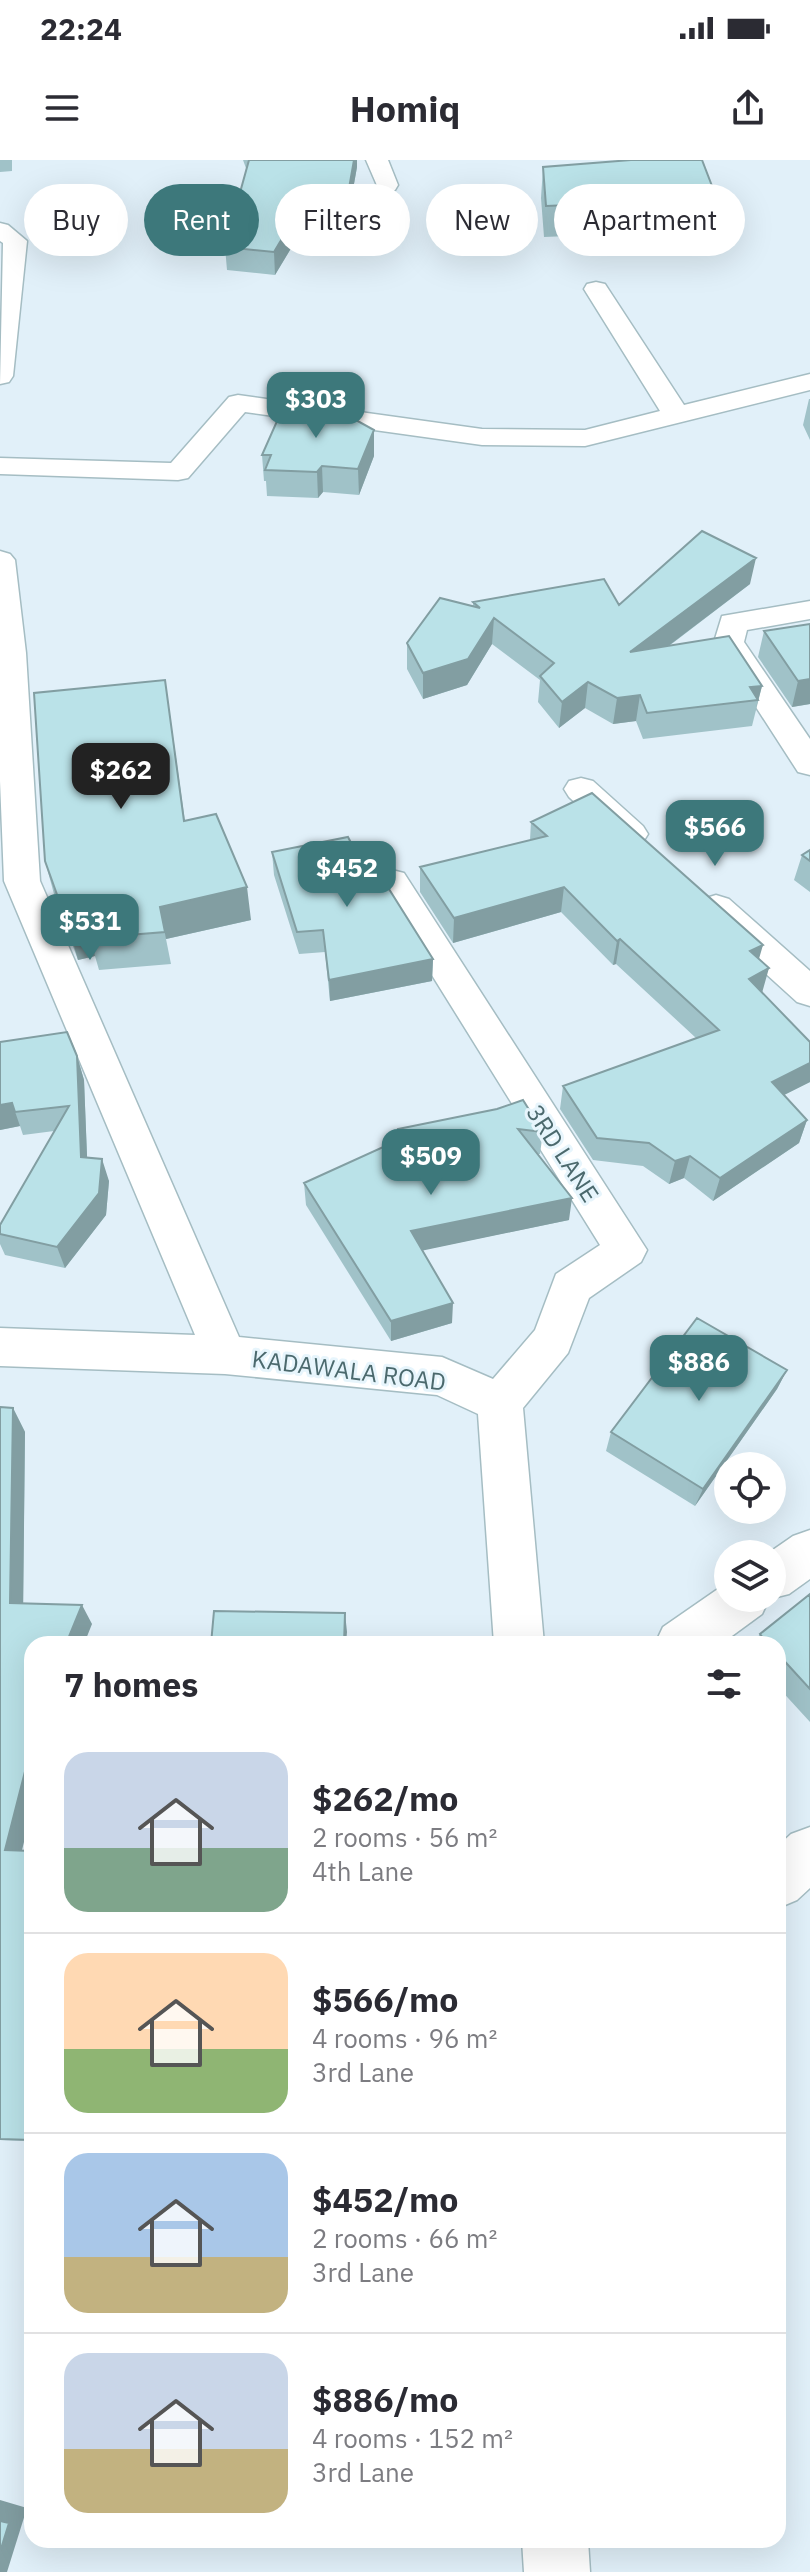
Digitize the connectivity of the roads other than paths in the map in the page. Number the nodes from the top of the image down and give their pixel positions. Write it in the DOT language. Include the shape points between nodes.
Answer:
graph roads {
  1 [pos="377,160"];
  2 [pos="387,184"];
  3 [pos="0,230"];
  4 [pos="596,289"];
  5 [pos="0,376"];
  6 [pos="810,382"];
  7 [pos="677,416"];
  8 [pos="0,466"];
  9 [pos="0,560"];
  10 [pos="810,610"];
  11 [pos="5,653"];
  12 [pos="810,764"];
  13 [pos="581,789"];
  14 [pos="661,860"];
  15 [pos="392,882"];
  16 [pos="695,890"];
  17 [pos="810,992"];
  18 [pos="0,1347"];
  19 [pos="225,1355"];
  20 [pos="500,1403"];
  21 [pos="810,1552"];
  22 [pos="786,1568"];
  23 [pos="725,1612"];
  24 [pos="518,1636"];
  25 [pos="691,1636"];
  26 [pos="810,1853"];
  27 [pos="786,1874"];
  28 [pos="556,2548"];
  29 [pos="557,2572"];
  1 -- 2 [label="street"];
  3 -- 5 [label="street" via="15,241"];
  4 -- 7 [label="street"];
  6 -- 7 [label="street"];
  7 -- 8 [label="street" via="585,438 482,437 238,403 178,472"];
  9 -- 11 [label="street"];
  10 -- 12 [label="street" via="733,623 729,642"];
  11 -- 19 [label="street" via="22,881"];
  13 -- 14 [label="street"];
  15 -- 20 [label="street, 3RD LANE" via="626,1250 571,1287 553,1340"];
  16 -- 17 [label="street"];
  18 -- 19 [label="street, KADAWALA ROAD"];
  19 -- 20 [label="street, KADAWALA ROAD" via="442,1376"];
  20 -- 24 [label="street"];
  21 -- 22 [label="street"];
  23 -- 25 [label="street"];
  26 -- 27 [label="street"];
  28 -- 29 [label="street"];
}
